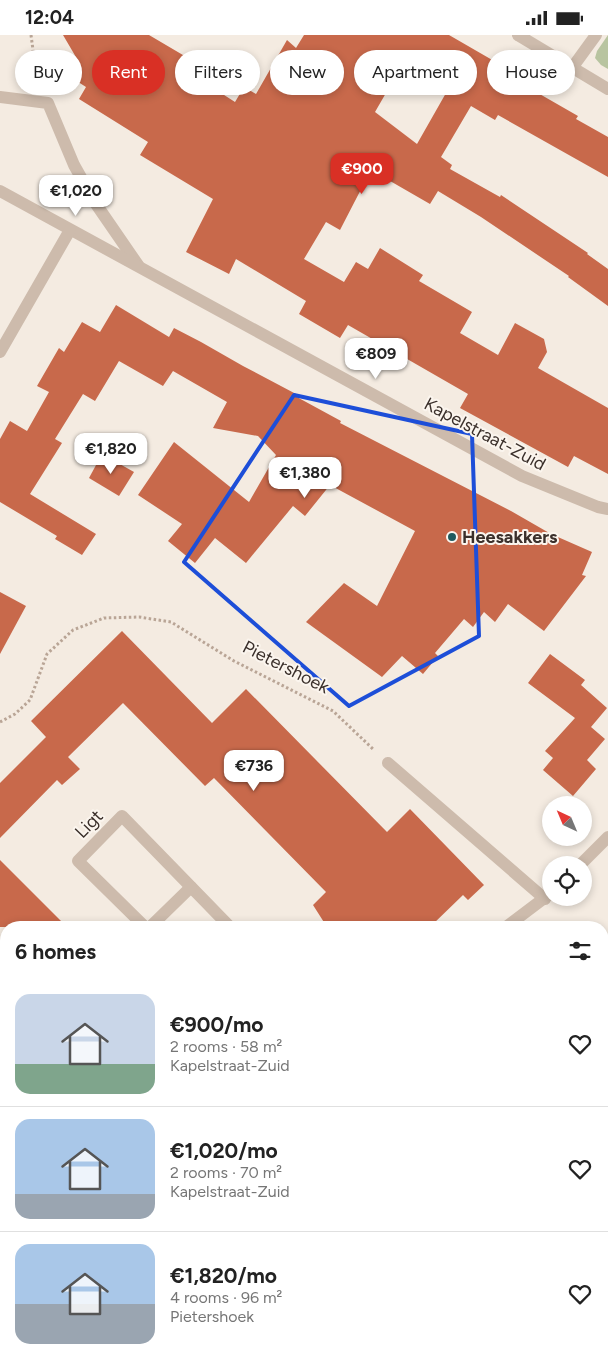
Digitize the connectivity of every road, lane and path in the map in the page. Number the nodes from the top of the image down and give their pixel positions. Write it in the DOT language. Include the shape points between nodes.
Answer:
graph roads {
  1 [pos="32,35"];
  2 [pos="518,35"];
  3 [pos="596,35"];
  4 [pos="543,50"];
  5 [pos="575,64"];
  6 [pos="575,70"];
  7 [pos="608,89"];
  8 [pos="0,97"];
  9 [pos="48,103"];
  10 [pos="0,191"];
  11 [pos="70,230"];
  12 [pos="140,267"];
  13 [pos="0,352"];
  14 [pos="608,509"];
  15 [pos="0,722"];
  16 [pos="388,763"];
  17 [pos="608,837"];
  18 [pos="589,856"];
  19 [pos="191,887"];
  20 [pos="542,891"];
  21 [pos="542,900"];
  22 [pos="139,921"];
  23 [pos="156,921"];
  24 [pos="224,921"];
  25 [pos="514,921"];
  1 -- 9 [label="path" via="35,65"];
  2 -- 4 [label="street"];
  3 -- 5 [label="street"];
  6 -- 7 [label="street"];
  8 -- 9 [label="street"];
  9 -- 12 [label="street, Kapelstraat-Zuid" via="74,165 96,204"];
  10 -- 11 [label="street, Kapelstraat-Zuid"];
  11 -- 12 [label="street, Kapelstraat-Zuid"];
  11 -- 13 [label="street"];
  12 -- 14 [label="street, Kapelstraat-Zuid" via="522,476"];
  15 -- 16 [label="path, Pietershoek" via="30,700 47,654 73,630 104,618 139,617 171,621 234,661 333,711"];
  16 -- 20 [label="street"];
  17 -- 18 [label="street"];
  19 -- 22 [label="street, Ligt" via="122,816 78,861"];
  19 -- 23 [label="street"];
  19 -- 24 [label="street, Ligt"];
  21 -- 25 [label="street"];
}
